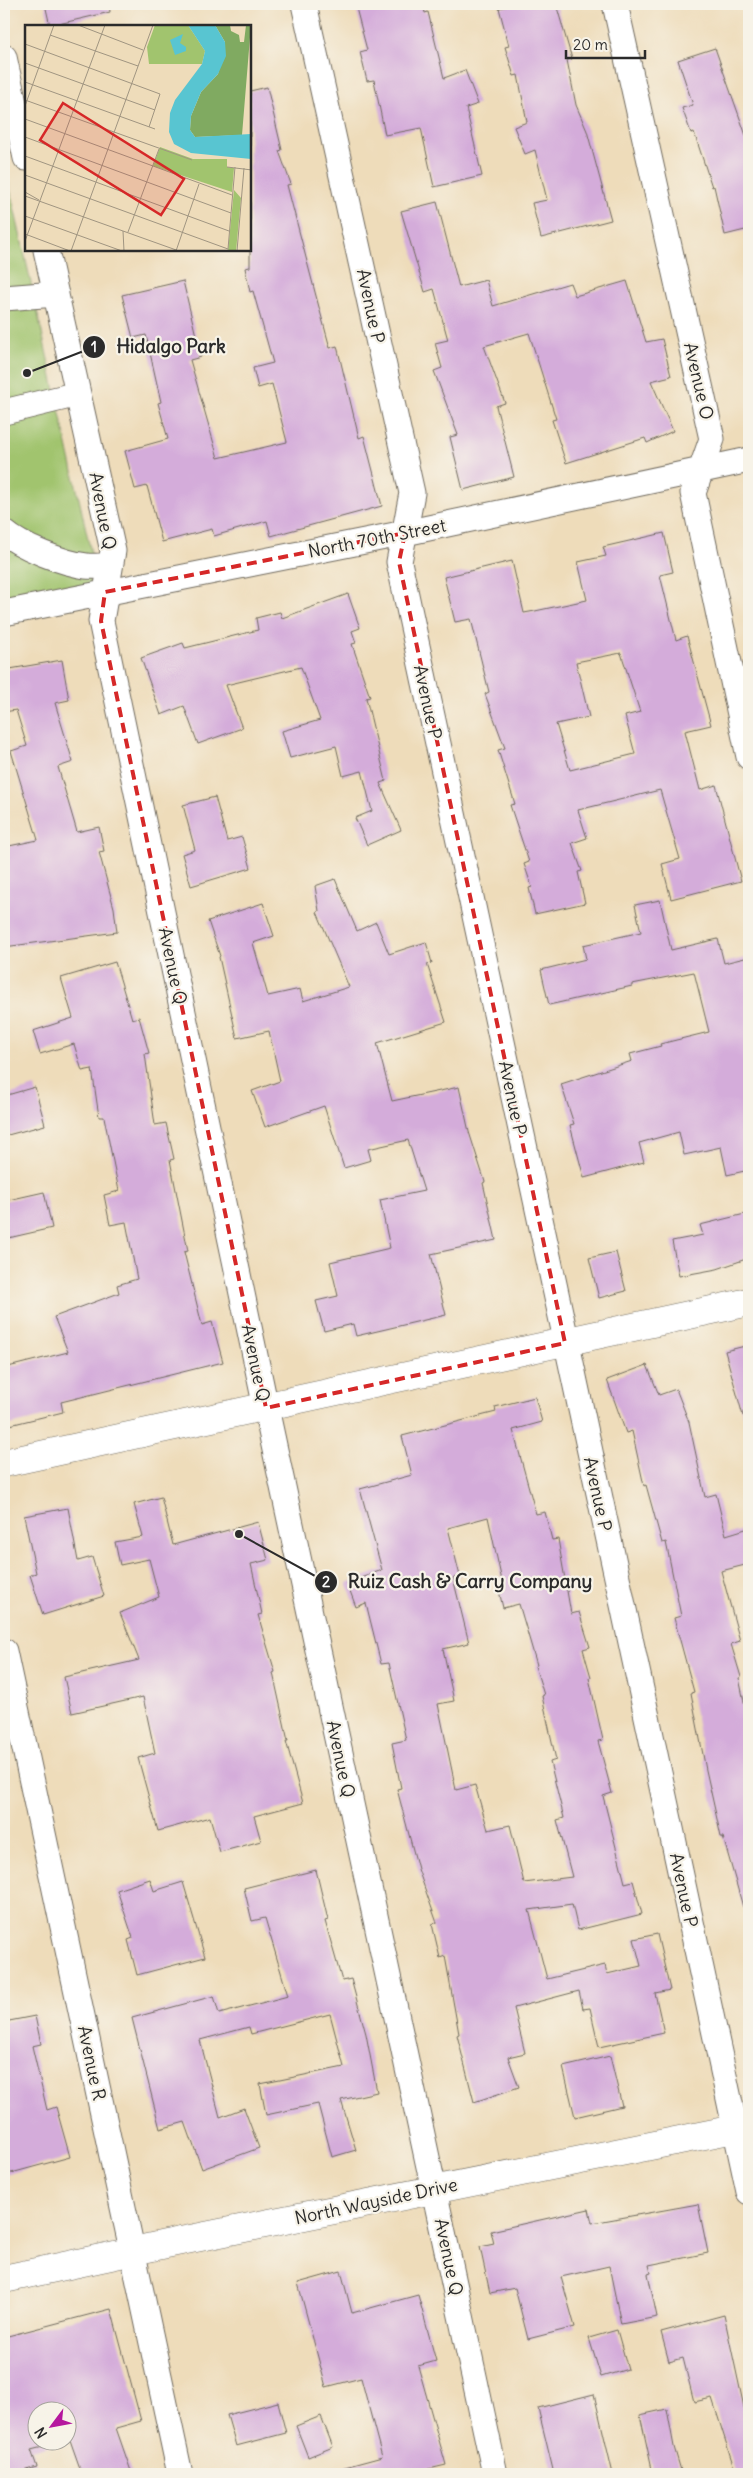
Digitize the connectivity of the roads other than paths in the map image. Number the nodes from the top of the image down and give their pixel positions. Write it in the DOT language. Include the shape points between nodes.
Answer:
graph roads {
  1 [pos="304,4"];
  2 [pos="615,4"];
  3 [pos="4,56"];
  4 [pos="25,153"];
  5 [pos="46,251"];
  6 [pos="56,294"];
  7 [pos="4,298"];
  8 [pos="78,394"];
  9 [pos="4,412"];
  10 [pos="749,460"];
  11 [pos="702,470"];
  12 [pos="4,532"];
  13 [pos="405,533"];
  14 [pos="110,565"];
  15 [pos="105,592"];
  16 [pos="4,613"];
  17 [pos="749,757"];
  18 [pos="749,1302"];
  19 [pos="565,1343"];
  20 [pos="266,1408"];
  21 [pos="4,1463"];
  22 [pos="4,1651"];
  23 [pos="742,2127"];
  24 [pos="434,2189"];
  25 [pos="749,2192"];
  26 [pos="133,2250"];
  27 [pos="4,2279"];
  28 [pos="180,2474"];
  29 [pos="495,2474"];
  1 -- 13 [label="street, Avenue P" via="412,493"];
  2 -- 11 [label="street, Avenue O" via="712,439"];
  3 -- 4 [label="street"];
  5 -- 6 [label="street, Avenue Q"];
  6 -- 7 [label="street"];
  6 -- 8 [label="street, Avenue Q"];
  8 -- 9 [label="street"];
  8 -- 14 [label="street, Avenue Q" via="113,551"];
  10 -- 11 [label="street, North 70th Street"];
  11 -- 13 [label="street, North 70th Street"];
  11 -- 17 [label="street, Avenue O" via="692,493"];
  12 -- 14 [label="street" via="13,540 59,558 86,566"];
  13 -- 15 [label="street, North 70th Street"];
  13 -- 19 [label="street, Avenue P" via="399,562"];
  14 -- 15 [label="street, Avenue Q"];
  15 -- 16 [label="street, North 70th Street"];
  15 -- 20 [label="street, Avenue Q" via="101,621"];
  18 -- 19 [label="main road"];
  19 -- 20 [label="main road"];
  19 -- 23 [label="street, Avenue P"];
  20 -- 21 [label="main road"];
  20 -- 24 [label="street, Avenue Q"];
  22 -- 26 [label="street, Avenue R"];
  23 -- 24 [label="main road, North Wayside Drive"];
  23 -- 25 [label="street, Avenue P"];
  24 -- 26 [label="main road, North Wayside Drive"];
  24 -- 29 [label="street, Avenue Q"];
  26 -- 27 [label="main road, North Wayside Drive"];
  26 -- 28 [label="street, Avenue R"];
}
